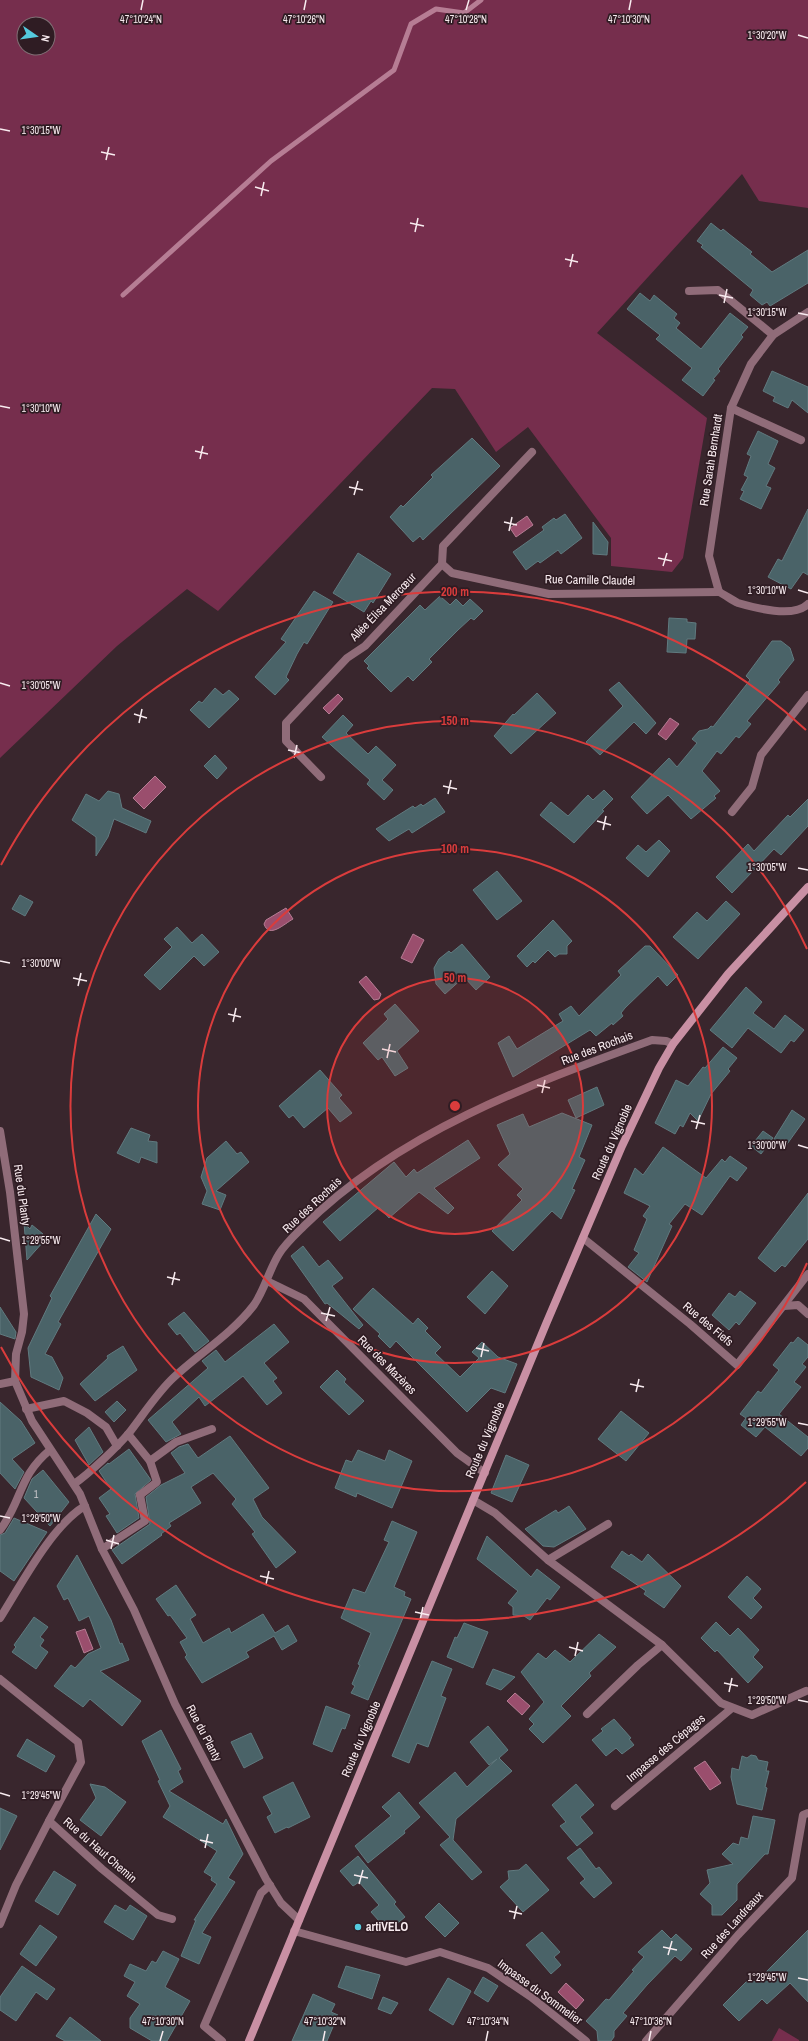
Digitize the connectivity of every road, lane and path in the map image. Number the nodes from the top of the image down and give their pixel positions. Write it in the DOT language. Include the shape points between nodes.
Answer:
graph roads {
  1 [pos="689,291"];
  2 [pos="808,312"];
  3 [pos="773,335"];
  4 [pos="731,408"];
  5 [pos="801,440"];
  6 [pos="532,452"];
  7 [pos="442,564"];
  8 [pos="719,592"];
  9 [pos="808,604"];
  10 [pos="808,695"];
  11 [pos="321,777"];
  12 [pos="732,812"];
  13 [pos="808,887"];
  14 [pos="673,1044"];
  15 [pos="0,1131"];
  16 [pos="583,1238"];
  17 [pos="808,1274"];
  18 [pos="267,1281"];
  19 [pos="784,1306"];
  20 [pos="808,1314"];
  21 [pos="15,1381"];
  22 [pos="0,1384"];
  23 [pos="26,1409"];
  24 [pos="212,1429"];
  25 [pos="128,1434"];
  26 [pos="116,1446"];
  27 [pos="50,1450"];
  28 [pos="150,1461"];
  29 [pos="485,1473"];
  30 [pos="74,1484"];
  31 [pos="473,1500"];
  32 [pos="85,1506"];
  33 [pos="608,1524"];
  34 [pos="0,1530"];
  35 [pos="102,1549"];
  36 [pos="548,1560"];
  37 [pos="0,1618"];
  38 [pos="662,1645"];
  39 [pos="0,1679"];
  40 [pos="806,1691"];
  41 [pos="732,1708"];
  42 [pos="587,1714"];
  43 [pos="615,1806"];
  44 [pos="808,1813"];
  45 [pos="49,1820"];
  46 [pos="270,1885"];
  47 [pos="172,1919"];
  48 [pos="299,1920"];
  49 [pos="0,1924"];
  50 [pos="294,1931"];
  51 [pos="222,2041"];
  52 [pos="249,2041"];
  53 [pos="586,2041"];
  54 [pos="646,2041"];
  1 -- 3 [label="street" via="718,290"];
  2 -- 3 [label="street, Rue Sarah Bernhardt"];
  3 -- 4 [label="street, Rue Sarah Bernhardt" via="751,364"];
  4 -- 5 [label="street"];
  4 -- 8 [label="street, Rue Sarah Bernhardt" via="709,556"];
  6 -- 7 [label="street" via="443,546"];
  7 -- 8 [label="street, Rue Camille Claudel" via="452,573 549,594"];
  7 -- 11 [label="street, Allée Élisa Mercœur" via="365,646 347,658 286,723 286,741"];
  8 -- 9 [label="street" via="737,602 786,612 805,608"];
  10 -- 12 [label="street" via="761,755 752,787"];
  13 -- 14 [label="street, Route du Vignoble" via="728,974"];
  14 -- 16 [label="street, Route du Vignoble" via="643,1101"];
  14 -- 18 [label="street, Rue des Rochais" via="652,1040 504,1097 390,1156 358,1179 304,1226 279,1253"];
  15 -- 21 [label="street, Rue du Planty" via="24,1314 16,1354"];
  16 -- 19 [label="street, Rue des Fiefs" via="737,1365"];
  16 -- 29 [label="street, Route du Vignoble"];
  17 -- 19 [label="street"];
  18 -- 25 [label="street, Rue des Rochais" via="243,1318 219,1342 170,1381"];
  18 -- 29 [label="street, Rue des Mazères" via="304,1299 457,1453"];
  19 -- 20 [label="street" via="798,1305"];
  21 -- 22 [label="street"];
  21 -- 23 [label="street, Rue du Planty"];
  23 -- 26 [label="street" via="64,1401 106,1427"];
  23 -- 27 [label="street, Rue du Planty"];
  24 -- 28 [label="street" via="176,1442"];
  25 -- 26 [label="street"];
  25 -- 28 [label="street"];
  26 -- 30 [label="street"];
  27 -- 30 [label="street, Rue du Planty"];
  27 -- 34 [label="street" via="37,1461 25,1478"];
  28 -- 35 [label="street" via="157,1482 140,1495 145,1521"];
  29 -- 31 [label="street, Route du Vignoble"];
  30 -- 32 [label="street, Rue du Planty"];
  31 -- 36 [label="street" via="495,1513"];
  31 -- 48 [label="street, Route du Vignoble"];
  32 -- 35 [label="street, Rue du Planty"];
  32 -- 37 [label="street" via="58,1528"];
  33 -- 36 [label="street"];
  35 -- 46 [label="street, Rue du Planty" via="134,1610 176,1704"];
  36 -- 38 [label="street"];
  38 -- 41 [label="street" via="720,1703"];
  38 -- 42 [label="street" via="638,1664"];
  39 -- 45 [label="street, Rue du Haut Chemin" via="78,1742 81,1762"];
  40 -- 41 [label="street" via="752,1715"];
  41 -- 43 [label="street, Impasse des Cépages"];
  44 -- 54 [label="street, Rue des Landreaux" via="804,1815 792,1878 738,1935"];
  45 -- 47 [label="street, Rue du Haut Chemin" via="102,1869 158,1915"];
  45 -- 49 [label="street" via="16,1885"];
  46 -- 48 [label="street, Rue du Planty" via="281,1903"];
  46 -- 51 [label="street" via="261,1893 204,2026"];
  48 -- 50 [label="street, Route du Vignoble"];
  50 -- 52 [label="street, Route du Vignoble"];
  50 -- 53 [label="street, Impasse du Sommelier" via="406,1962 440,1952 488,1968 531,1997"];
}
